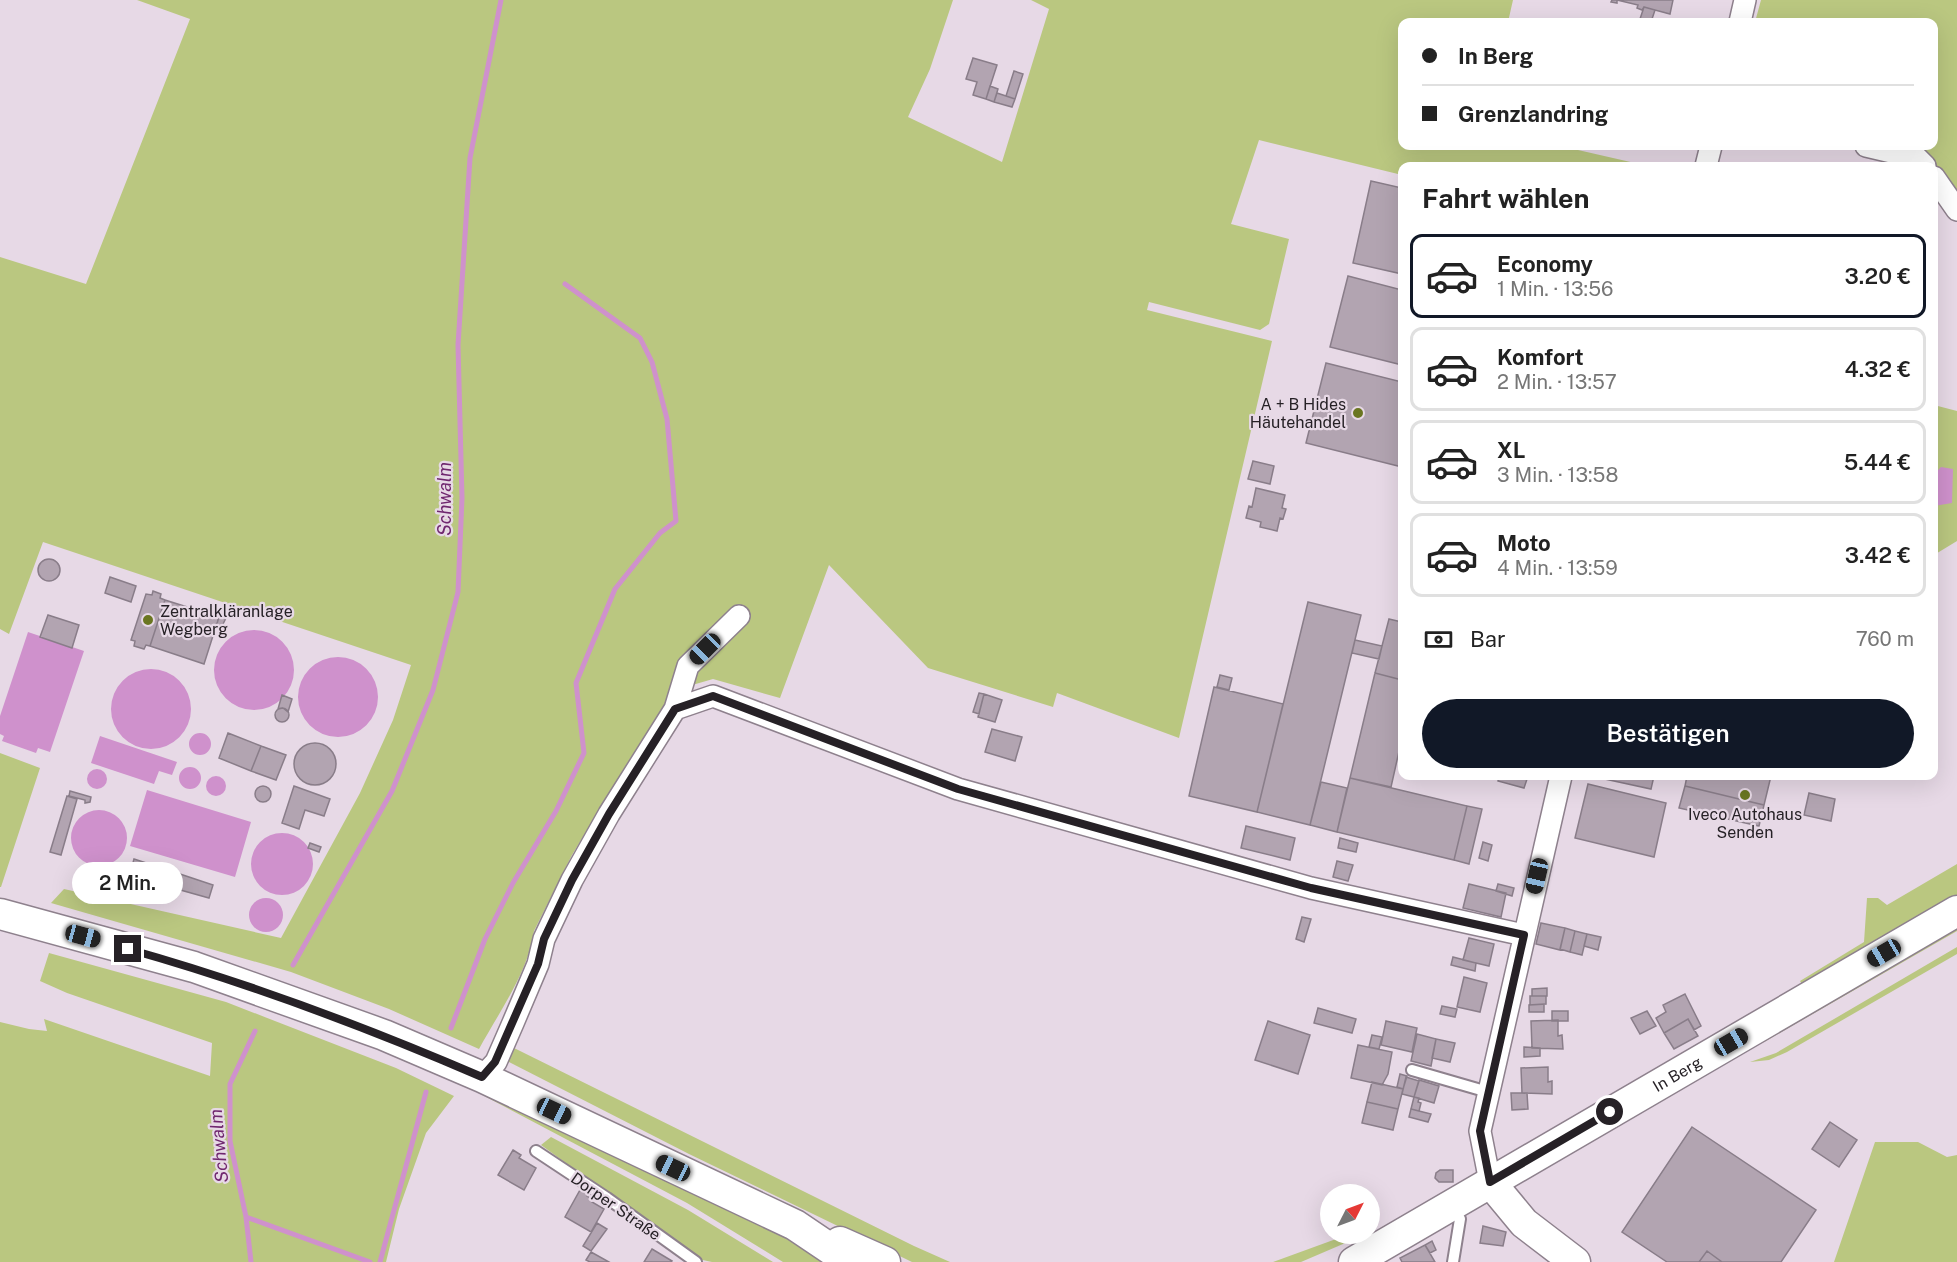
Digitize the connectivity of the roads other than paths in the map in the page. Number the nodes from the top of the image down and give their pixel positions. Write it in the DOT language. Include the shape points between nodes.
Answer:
graph roads {
  1 [pos="1745,0"];
  2 [pos="1741,18"];
  3 [pos="1883,150"];
  4 [pos="1921,162"];
  5 [pos="1938,183"];
  6 [pos="1957,210"];
  7 [pos="739,616"];
  8 [pos="675,709"];
  9 [pos="1560,780"];
  10 [pos="1957,911"];
  11 [pos="0,914"];
  12 [pos="1524,935"];
  13 [pos="1412,1070"];
  14 [pos="482,1077"];
  15 [pos="1488,1092"];
  16 [pos="536,1151"];
  17 [pos="1490,1182"];
  18 [pos="1451,1206"];
  19 [pos="795,1225"];
  20 [pos="696,1262"];
  21 [pos="856,1262"];
  22 [pos="885,1262"];
  23 [pos="1354,1262"];
  24 [pos="1453,1262"];
  25 [pos="1575,1262"];
  1 -- 2 [label="street"];
  3 -- 4 [label="street"];
  5 -- 6 [label="street"];
  7 -- 8 [label="street" via="688,666"];
  8 -- 12 [label="street" via="713,696 958,789 1311,888"];
  8 -- 14 [label="street" via="572,880 544,939 538,964 513,1023 495,1062"];
  9 -- 12 [label="street"];
  10 -- 17 [label="main road, In Berg"];
  11 -- 14 [label="main road" via="240,982 384,1035"];
  12 -- 15 [label="street"];
  13 -- 15 [label="lane"];
  14 -- 19 [label="main road"];
  15 -- 17 [label="street" via="1480,1131"];
  16 -- 20 [label="lane, Dorper Straße"];
  17 -- 18 [label="main road, In Berg"];
  17 -- 25 [label="main road" via="1524,1223"];
  18 -- 23 [label="main road, In Berg"];
  18 -- 24 [label="lane" via="1460,1219"];
  19 -- 21 [label="main road"];
  19 -- 22 [label="main road"];
}
